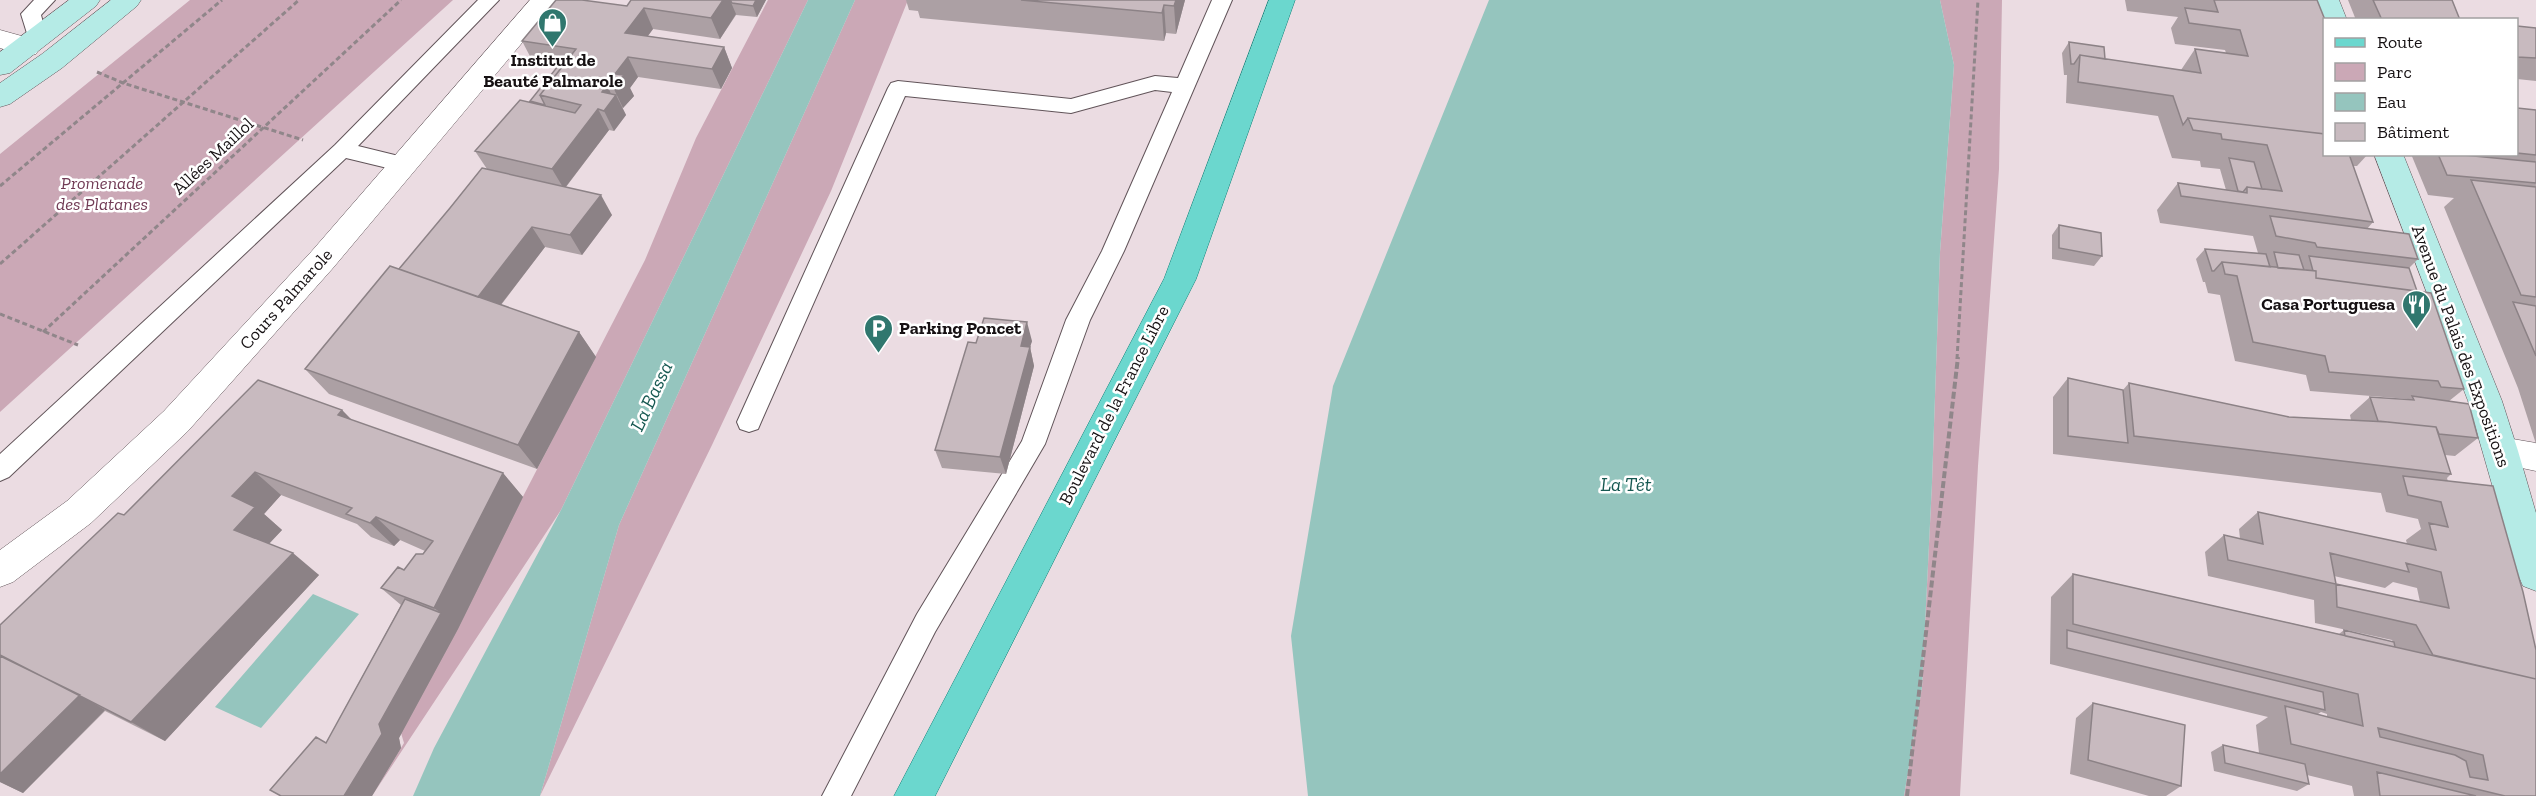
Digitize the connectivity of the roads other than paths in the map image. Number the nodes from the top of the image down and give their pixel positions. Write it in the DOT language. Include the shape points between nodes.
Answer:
graph roads {
  1 [pos="45,0"];
  2 [pos="87,0"];
  3 [pos="128,0"];
  4 [pos="489,0"];
  5 [pos="545,0"];
  6 [pos="1222,0"];
  7 [pos="1281,0"];
  8 [pos="2326,0"];
  9 [pos="2333,18"];
  10 [pos="0,39"];
  11 [pos="31,43"];
  12 [pos="0,66"];
  13 [pos="1184,86"];
  14 [pos="0,97"];
  15 [pos="342,150"];
  16 [pos="2389,156"];
  17 [pos="404,164"];
  18 [pos="749,422"];
  19 [pos="2502,451"];
  20 [pos="2536,458"];
  21 [pos="0,470"];
  22 [pos="0,571"];
  23 [pos="2536,575"];
  24 [pos="836,796"];
  25 [pos="914,796"];
  1 -- 11 [label="lane" via="31,14"];
  2 -- 11 [label="main road"];
  3 -- 14 [label="main road"];
  4 -- 15 [label="lane"];
  5 -- 17 [label="street, Cours Palmarole"];
  6 -- 13 [label="lane"];
  7 -- 25 [label="main road, Boulevard de la France Libre" via="1180,279"];
  8 -- 9 [label="main road"];
  10 -- 11 [label="street"];
  11 -- 12 [label="main road"];
  13 -- 18 [label="lane" via="1155,83 1071,106 898,88"];
  13 -- 24 [label="lane" via="1113,251 1078,320 1033,444 926,623"];
  15 -- 17 [label="lane"];
  15 -- 21 [label="lane"];
  16 -- 19 [label="main road, Avenue du Palais des Expositions"];
  17 -- 22 [label="street, Cours Palmarole" via="176,421 79,512"];
  19 -- 20 [label="street"];
  19 -- 23 [label="main road, Avenue du Palais des Expositions"];
}
